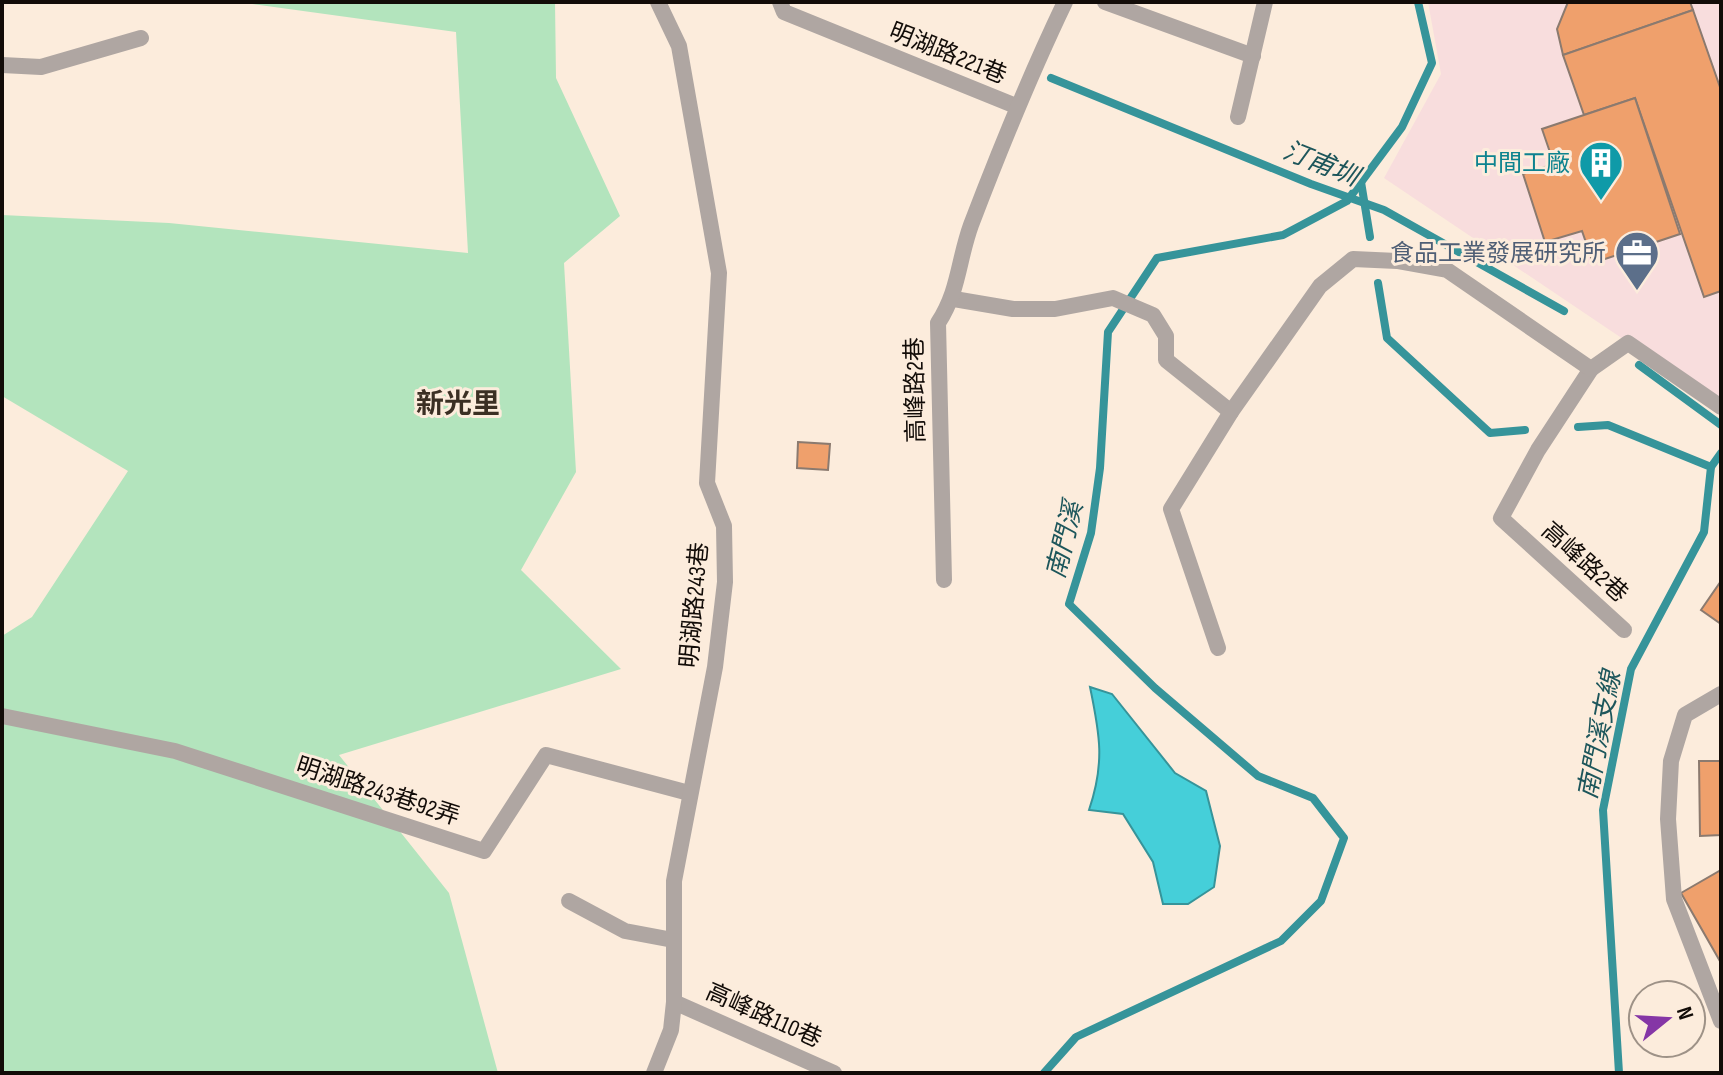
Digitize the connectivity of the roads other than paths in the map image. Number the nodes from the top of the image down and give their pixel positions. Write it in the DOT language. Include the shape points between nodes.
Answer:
graph roads {
  1 [pos="658,2"];
  2 [pos="780,2"];
  3 [pos="1065,2"];
  4 [pos="1105,2"];
  5 [pos="1265,2"];
  6 [pos="141,38"];
  7 [pos="1253,56"];
  8 [pos="2,65"];
  9 [pos="1016,106"];
  10 [pos="1238,117"];
  11 [pos="954,299"];
  12 [pos="1591,369"];
  13 [pos="1721,407"];
  14 [pos="1231,412"];
  15 [pos="944,580"];
  16 [pos="1624,630"];
  17 [pos="1218,648"];
  18 [pos="1721,694"];
  19 [pos="2,716"];
  20 [pos="689,793"];
  21 [pos="569,901"];
  22 [pos="673,940"];
  23 [pos="674,1002"];
  24 [pos="1721,1021"];
  25 [pos="654,1073"];
  26 [pos="834,1073"];
  1 -- 20 [label="lane, 明湖路243巷" via="679,46 719,273 707,483 724,526 725,582 715,667"];
  2 -- 9 [label="lane, 明湖路221巷" via="784,12"];
  3 -- 9 [label="lane, 高峰路2巷"];
  4 -- 7 [label="lane"];
  5 -- 7 [label="lane"];
  6 -- 8 [label="lane" via="41,67"];
  7 -- 10 [label="lane"];
  9 -- 11 [label="lane, 高峰路2巷" via="961,254"];
  11 -- 14 [label="lane" via="1041,309 1113,298 1153,315 1166,336 1166,360"];
  11 -- 15 [label="lane, 高峰路2巷" via="938,323"];
  12 -- 13 [label="lane, 高峰路2巷" via="1628,343"];
  12 -- 14 [label="lane" via="1447,270 1353,259 1320,286"];
  12 -- 16 [label="lane, 高峰路2巷" via="1501,518"];
  14 -- 17 [label="lane" via="1171,509"];
  18 -- 24 [label="lane" via="1685,715 1671,761 1668,819 1674,899"];
  19 -- 20 [label="lane, 明湖路243巷92弄" via="175,751 484,851 546,755"];
  20 -- 22 [label="lane, 明湖路243巷" via="674,881"];
  21 -- 22 [label="lane" via="625,931"];
  22 -- 23 [label="lane, 明湖路243巷"];
  23 -- 25 [label="lane, 明湖路243巷" via="671,1030"];
  23 -- 26 [label="lane, 高峰路110巷"];
}
